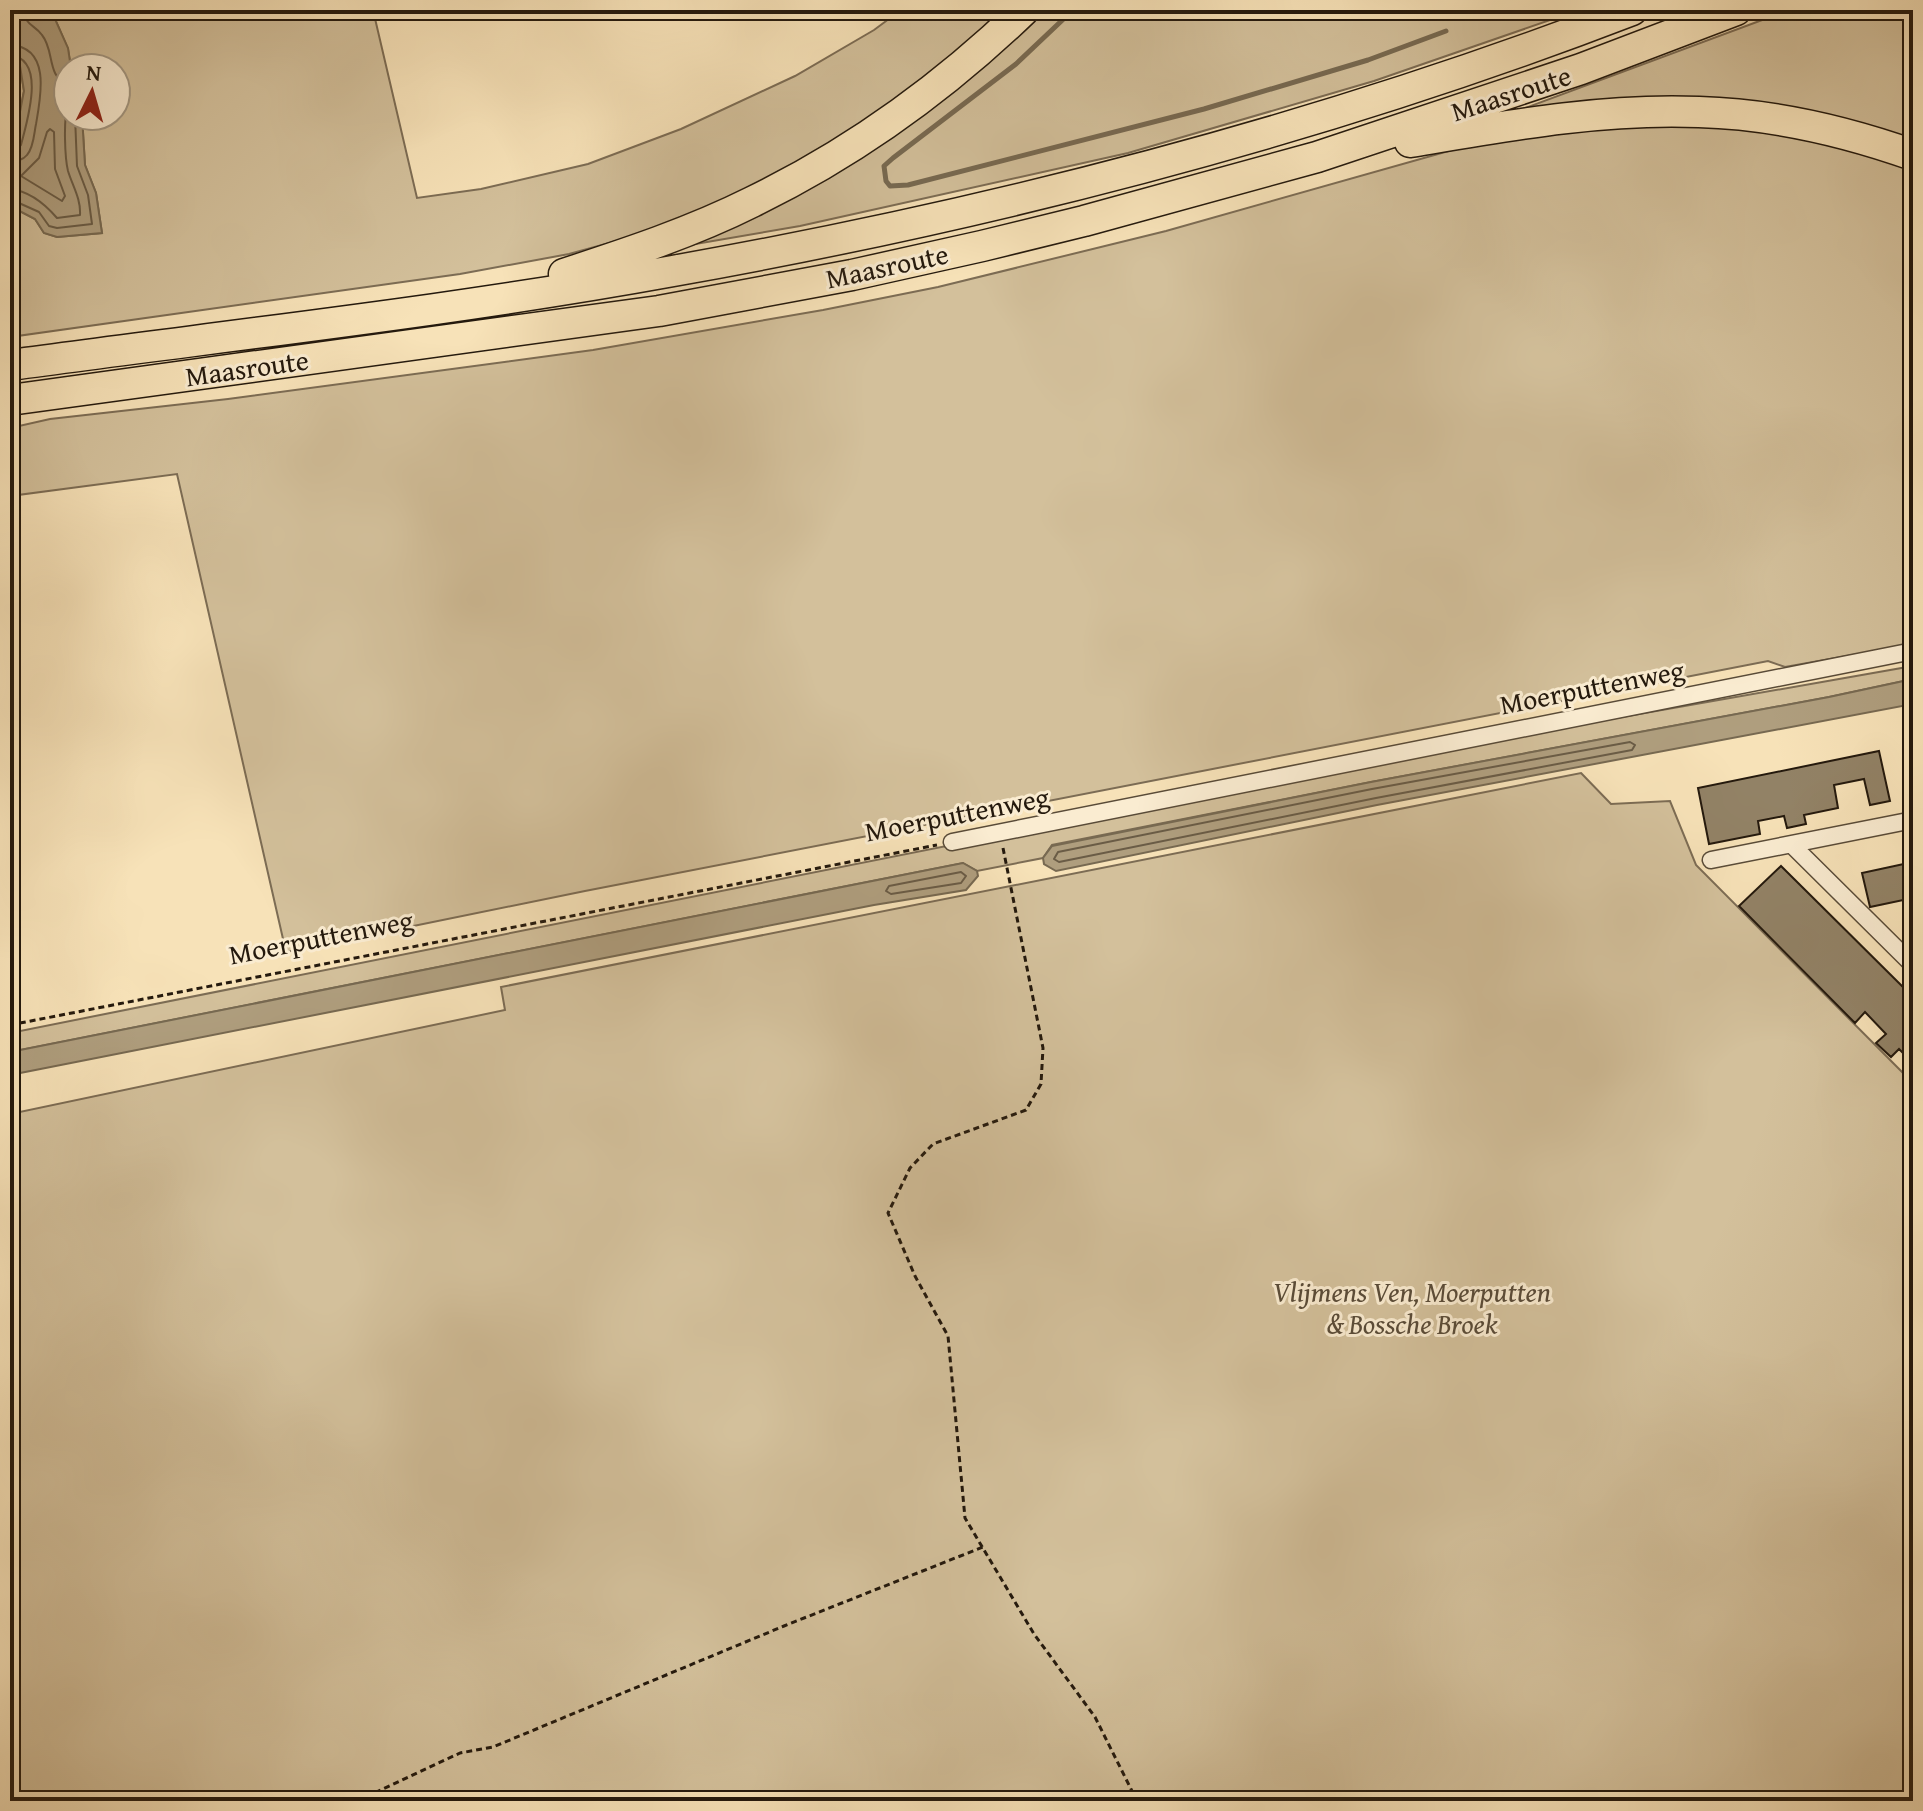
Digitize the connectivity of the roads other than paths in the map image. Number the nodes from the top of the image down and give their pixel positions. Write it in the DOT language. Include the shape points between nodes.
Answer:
graph roads {
  1 [pos="1024,10"];
  2 [pos="1632,10"];
  3 [pos="1736,10"];
  4 [pos="1913,155"];
  5 [pos="1317,157"];
  6 [pos="479,303"];
  7 [pos="10,365"];
  8 [pos="62,394"];
  9 [pos="10,400"];
  10 [pos="10,410"];
  11 [pos="1913,651"];
  12 [pos="1913,820"];
  13 [pos="952,842"];
  14 [pos="1792,845"];
  15 [pos="1711,860"];
  16 [pos="1913,965"];
  1 -- 6 [label="highway" via="888,124 805,175 687,231"];
  2 -- 6 [label="highway, Maasroute" via="1311,119 1075,184 763,255"];
  3 -- 5 [label="highway, Maasroute" via="1581,69"];
  4 -- 5 [label="highway" via="1837,132 1700,112 1545,121"];
  5 -- 8 [label="highway, Maasroute" via="1084,221 852,275 550,328"];
  6 -- 7 [label="highway, Maasroute"];
  8 -- 9 [label="highway, Maasroute"];
  8 -- 10 [label="highway"];
  11 -- 13 [label="street, Moerputtenweg"];
  12 -- 14 [label="street"];
  14 -- 15 [label="street"];
  14 -- 16 [label="street"];
}
